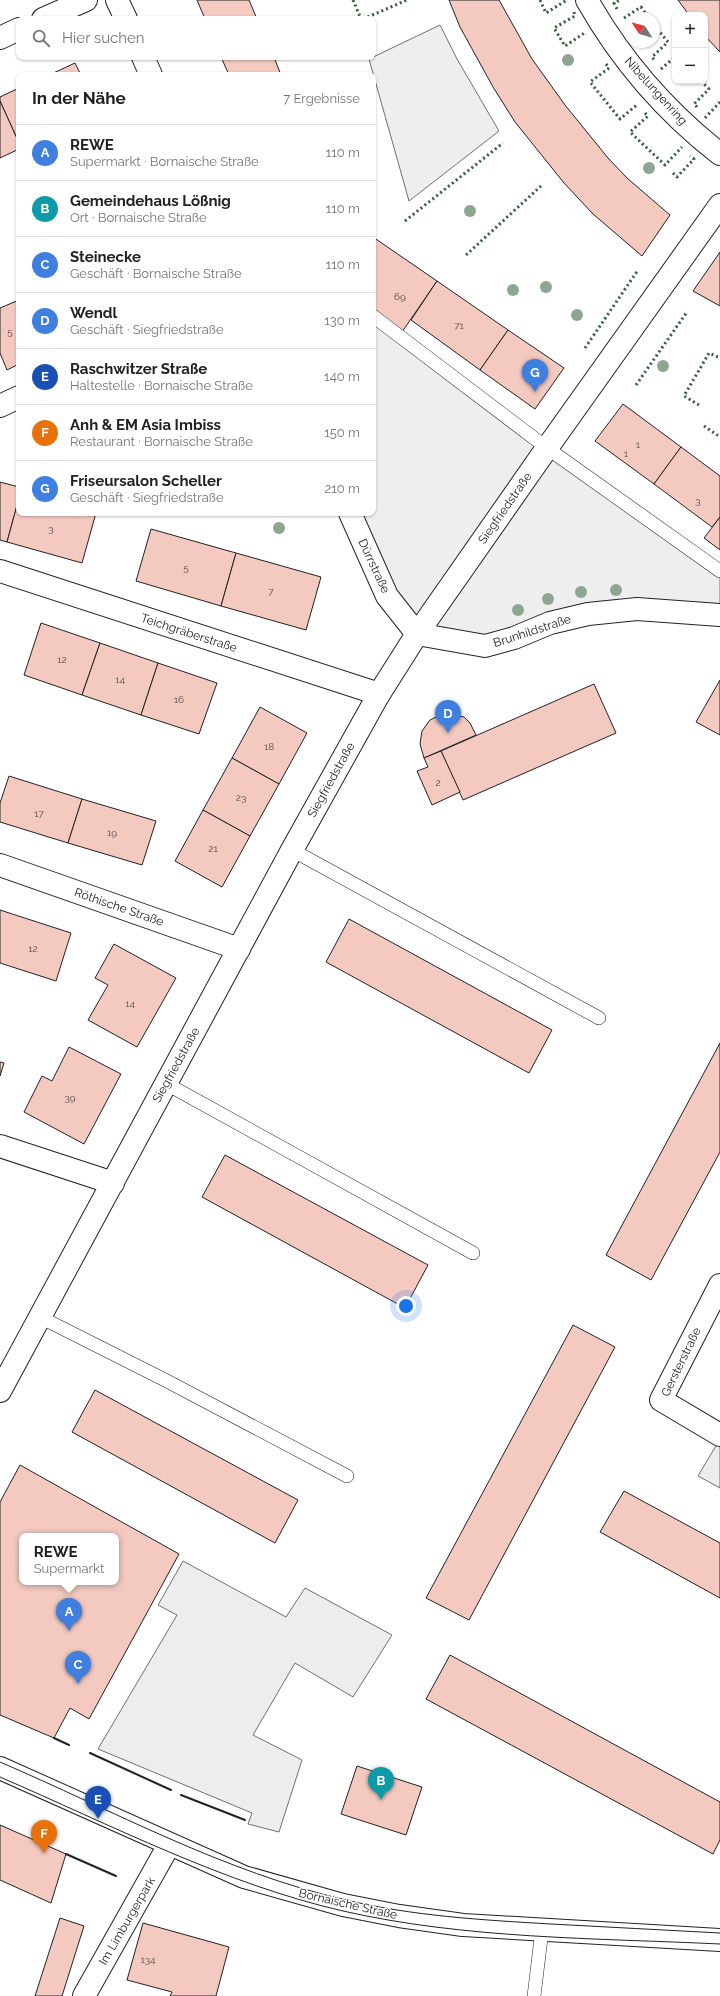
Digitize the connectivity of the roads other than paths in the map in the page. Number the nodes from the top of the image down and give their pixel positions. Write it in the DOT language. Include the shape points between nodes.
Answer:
graph roads {
  1 [pos="86,0"];
  2 [pos="117,0"];
  3 [pos="587,0"];
  4 [pos="49,16"];
  5 [pos="125,16"];
  6 [pos="16,30"];
  7 [pos="0,38"];
  8 [pos="144,60"];
  9 [pos="150,72"];
  10 [pos="720,154"];
  11 [pos="720,205"];
  12 [pos="376,318"];
  13 [pos="16,398"];
  14 [pos="0,406"];
  15 [pos="547,448"];
  16 [pos="351,516"];
  17 [pos="0,572"];
  18 [pos="720,572"];
  19 [pos="720,615"];
  20 [pos="417,634"];
  21 [pos="379,694"];
  22 [pos="292,850"];
  23 [pos="0,866"];
  24 [pos="239,949"];
  25 [pos="599,1018"];
  26 [pos="165,1083"];
  27 [pos="0,1146"];
  28 [pos="113,1183"];
  29 [pos="473,1253"];
  30 [pos="720,1285"];
  31 [pos="40,1317"];
  32 [pos="0,1392"];
  33 [pos="720,1435"];
  34 [pos="347,1476"];
  35 [pos="0,1768"];
  36 [pos="169,1845"];
  37 [pos="542,1930"];
  38 [pos="720,1940"];
  39 [pos="84,1996"];
  40 [pos="534,1996"];
  1 -- 4 [label="street"];
  2 -- 5 [label="street"];
  3 -- 10 [label="street, Nibelungenring" via="618,49 646,85 687,127"];
  6 -- 7 [label="street"];
  8 -- 9 [label="street"];
  11 -- 15 [label="street, Siegfriedstraße"];
  12 -- 15 [label="lane"];
  13 -- 14 [label="street"];
  15 -- 18 [label="lane"];
  15 -- 20 [label="street, Siegfriedstraße"];
  16 -- 20 [label="street, Dürrstraße" via="387,596"];
  17 -- 21 [label="street, Teichgräberstraße"];
  19 -- 20 [label="street, Brunhildstraße" via="637,609 588,614 550,623 514,638 485,646"];
  20 -- 21 [label="street, Siegfriedstraße"];
  21 -- 22 [label="street, Siegfriedstraße"];
  22 -- 24 [label="street, Siegfriedstraße"];
  22 -- 25 [label="lane"];
  23 -- 24 [label="street, Röthische Straße"];
  24 -- 26 [label="street, Siegfriedstraße"];
  26 -- 28 [label="street, Siegfriedstraße"];
  26 -- 29 [label="lane"];
  27 -- 28 [label="street"];
  28 -- 31 [label="street, Siegfriedstraße"];
  30 -- 33 [label="street, Gersterstraße" via="661,1400"];
  31 -- 32 [label="street, Siegfriedstraße"];
  31 -- 34 [label="lane"];
  35 -- 36 [label="street, Bornaische Straße"];
  36 -- 37 [label="street, Bornaische Straße" via="244,1878 343,1906 463,1925"];
  36 -- 39 [label="street, Im Limburgerpark"];
  37 -- 38 [label="street, Bornaische Straße"];
  37 -- 40 [label="lane"];
}
